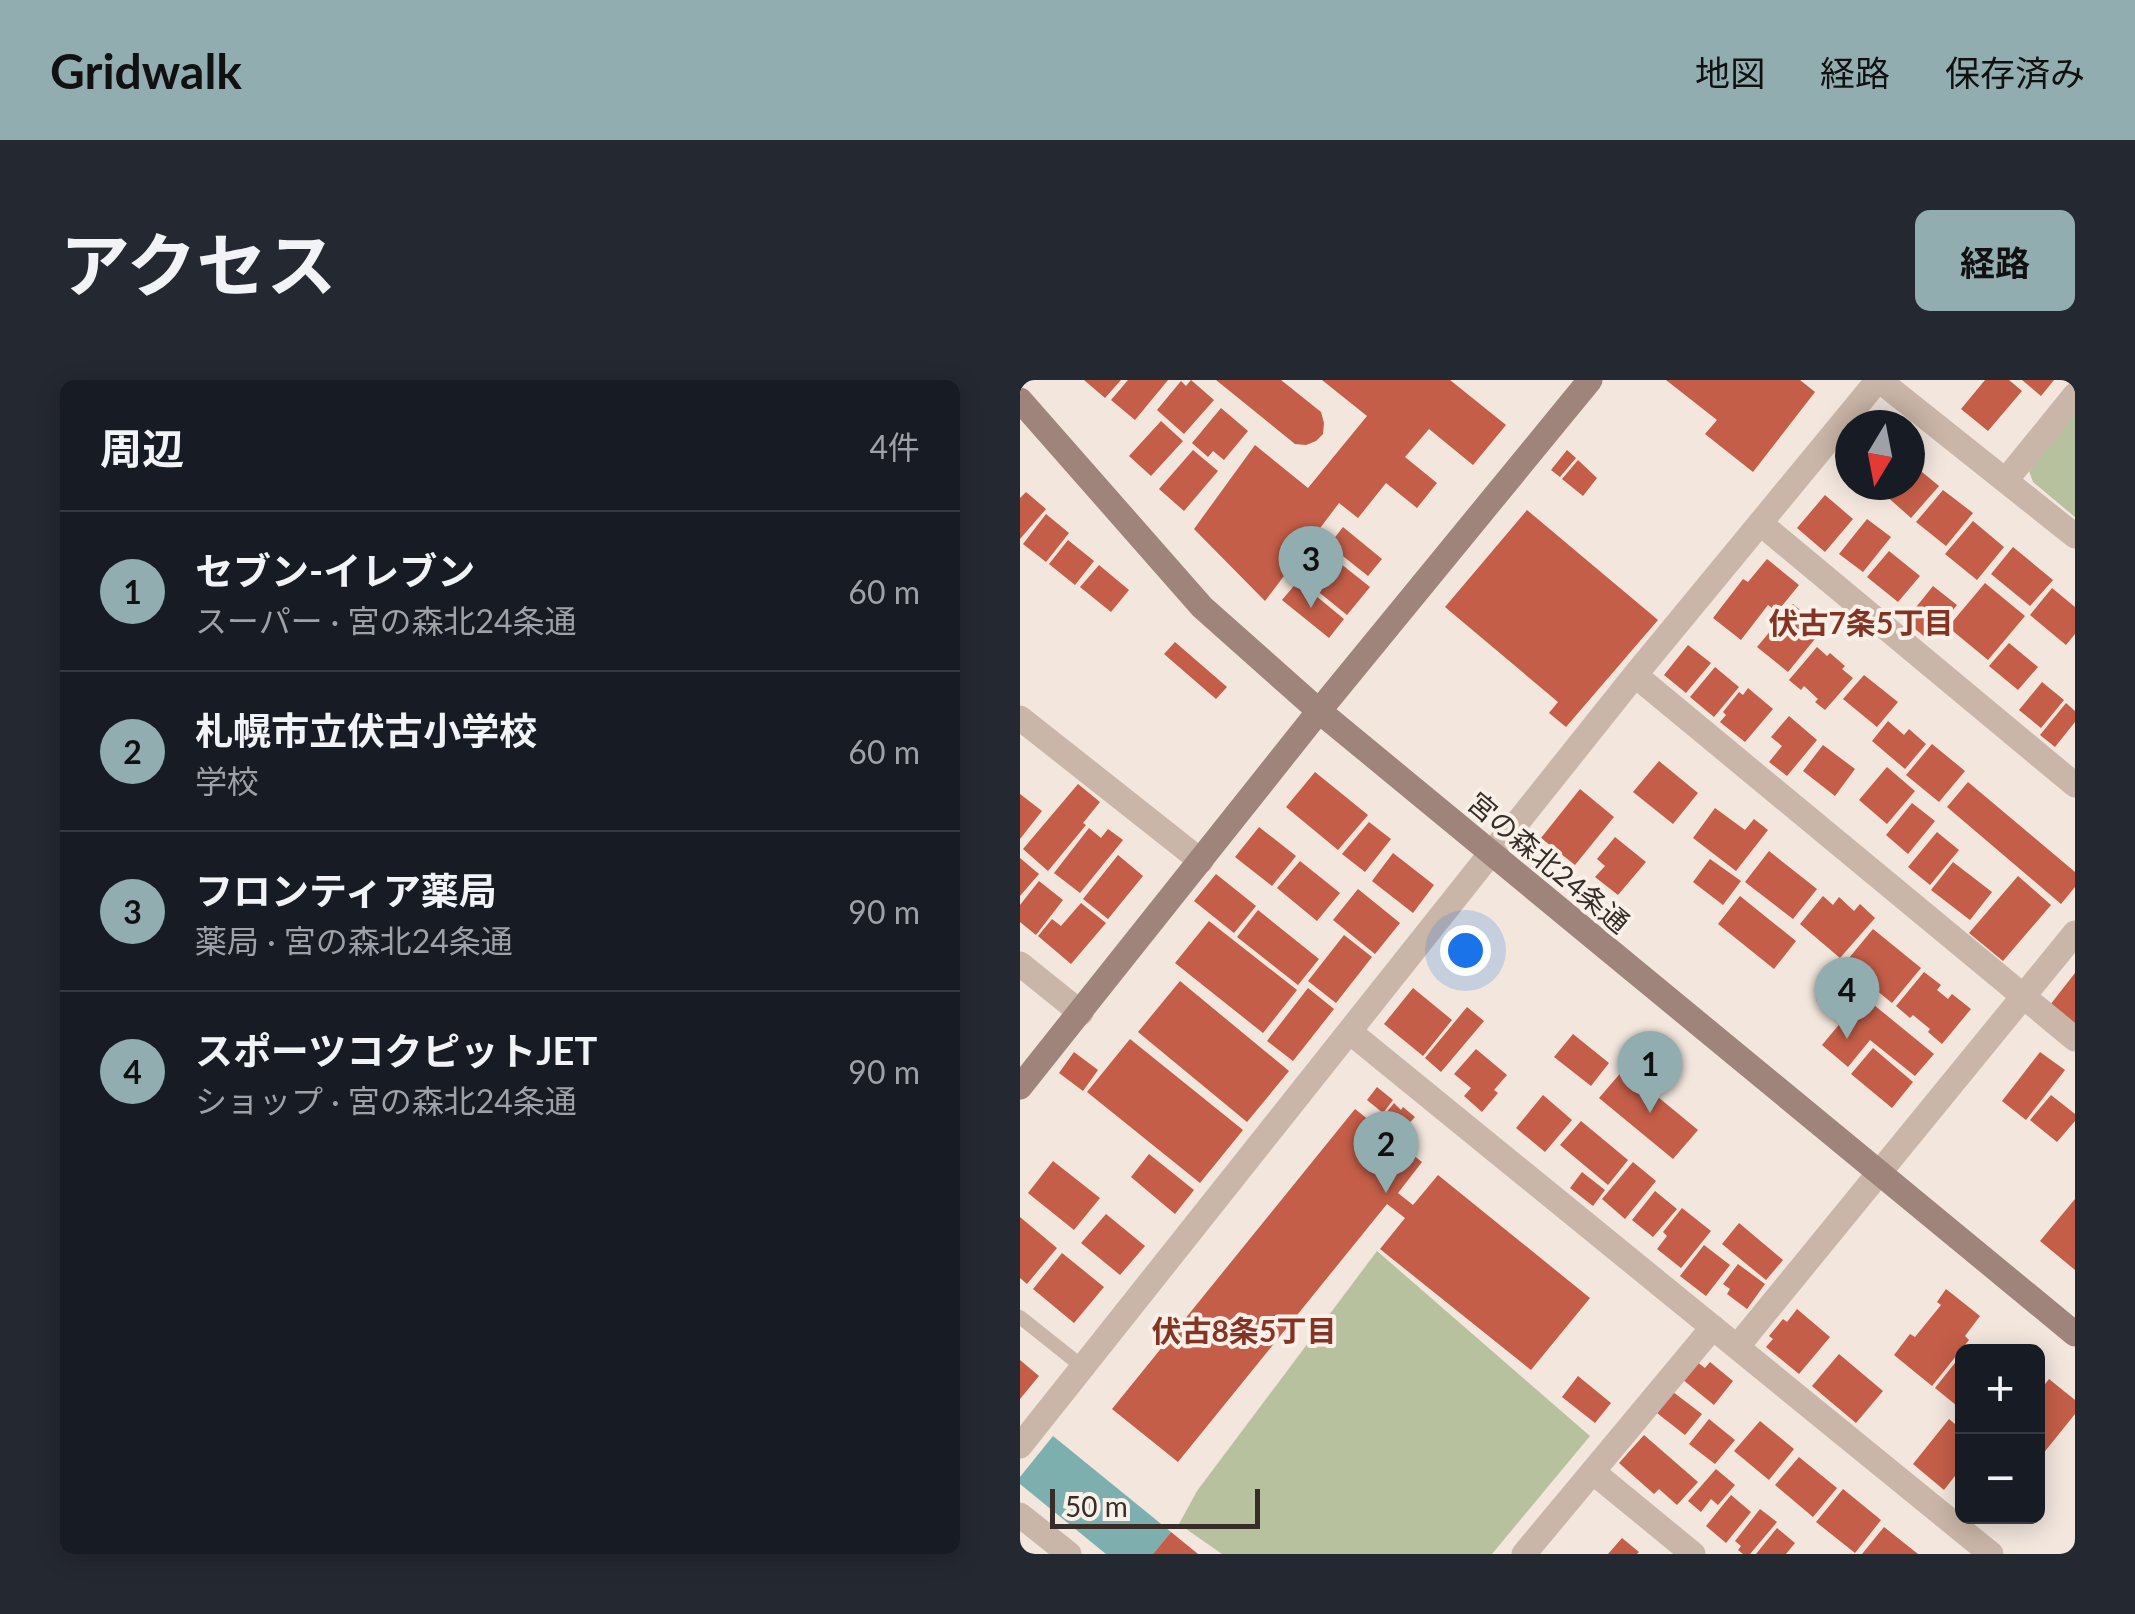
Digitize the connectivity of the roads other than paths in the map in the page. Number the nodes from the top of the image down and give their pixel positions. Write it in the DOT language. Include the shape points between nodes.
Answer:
graph roads {
  1 [pos="1590,380"];
  2 [pos="1878,380"];
  3 [pos="2075,395"];
  4 [pos="1020,400"];
  5 [pos="2006,480"];
  6 [pos="1760,524"];
  7 [pos="2075,536"];
  8 [pos="1635,675"];
  9 [pos="1319,711"];
  10 [pos="1020,718"];
  11 [pos="2075,786"];
  12 [pos="1491,853"];
  13 [pos="1201,861"];
  14 [pos="2075,933"];
  15 [pos="1020,964"];
  16 [pos="2022,997"];
  17 [pos="1081,1013"];
  18 [pos="1350,1032"];
  19 [pos="2075,1040"];
  20 [pos="1020,1087"];
  21 [pos="1879,1174"];
  22 [pos="1020,1317"];
  23 [pos="1713,1327"];
  24 [pos="2075,1334"];
  25 [pos="1737,1347"];
  26 [pos="1084,1368"];
  27 [pos="1020,1446"];
  28 [pos="1593,1472"];
  29 [pos="1020,1515"];
  30 [pos="1069,1554"];
  31 [pos="1524,1554"];
  32 [pos="1693,1554"];
  33 [pos="1990,1554"];
  1 -- 9 [label="street"];
  2 -- 5 [label="street"];
  2 -- 6 [label="street"];
  3 -- 5 [label="street"];
  4 -- 9 [label="street, 宮の森北24条通" via="1202,607"];
  5 -- 7 [label="street"];
  6 -- 8 [label="street"];
  6 -- 11 [label="street"];
  8 -- 12 [label="street"];
  8 -- 16 [label="street"];
  9 -- 12 [label="street, 宮の森北24条通"];
  9 -- 13 [label="street"];
  10 -- 13 [label="street"];
  12 -- 18 [label="street"];
  12 -- 21 [label="street, 宮の森北24条通"];
  13 -- 17 [label="street"];
  14 -- 16 [label="street"];
  15 -- 17 [label="street"];
  16 -- 19 [label="street"];
  16 -- 21 [label="street"];
  17 -- 20 [label="street"];
  18 -- 23 [label="street"];
  18 -- 26 [label="street"];
  21 -- 24 [label="street, 宮の森北24条通"];
  21 -- 25 [label="street"];
  22 -- 26 [label="lane"];
  23 -- 25 [label="street"];
  23 -- 28 [label="street"];
  25 -- 33 [label="street"];
  26 -- 27 [label="street"];
  28 -- 31 [label="street"];
  28 -- 32 [label="street"];
  29 -- 30 [label="street"];
}
